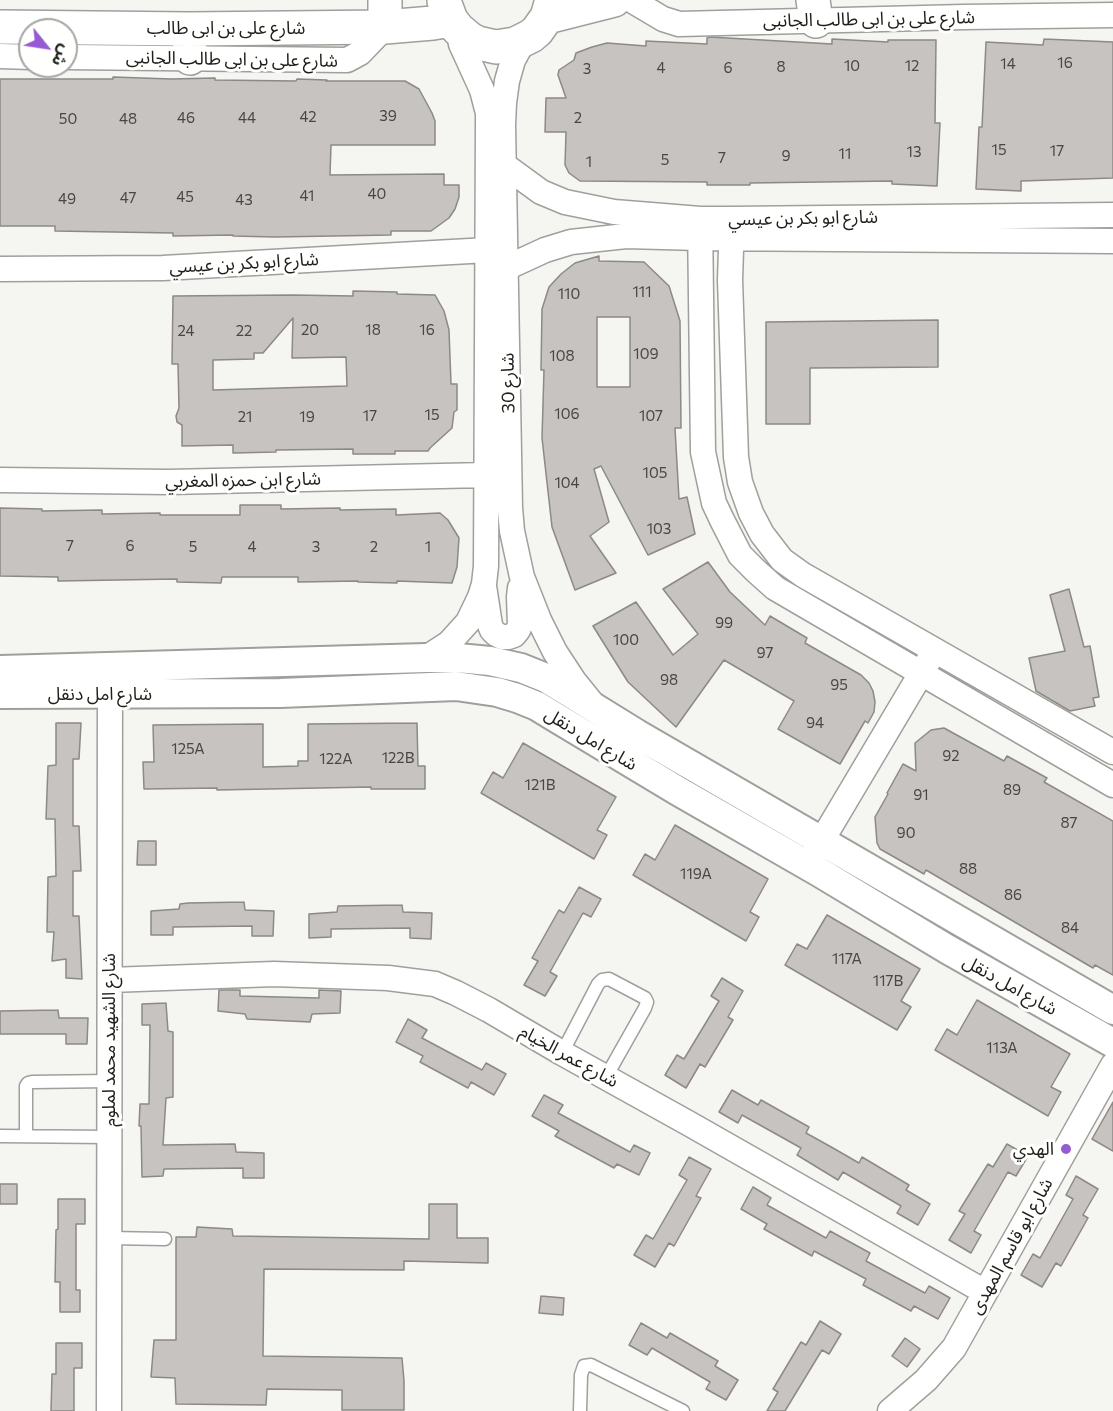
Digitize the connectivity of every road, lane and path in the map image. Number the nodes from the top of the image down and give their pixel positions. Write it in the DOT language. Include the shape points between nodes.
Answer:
graph roads {
  1 [pos="614,0"];
  2 [pos="631,0"];
  3 [pos="549,9"];
  4 [pos="815,10"];
  5 [pos="385,14"];
  6 [pos="1113,15"];
  7 [pos="451,16"];
  8 [pos="0,27"];
  9 [pos="524,40"];
  10 [pos="190,43"];
  11 [pos="0,56"];
  12 [pos="78,56"];
  13 [pos="18,57"];
  14 [pos="504,165"];
  15 [pos="1113,215"];
  16 [pos="732,228"];
  17 [pos="700,229"];
  18 [pos="1113,241"];
  19 [pos="488,250"];
  20 [pos="506,268"];
  21 [pos="0,269"];
  22 [pos="486,475"];
  23 [pos="0,480"];
  24 [pos="522,577"];
  25 [pos="484,584"];
  26 [pos="935,650"];
  27 [pos="426,658"];
  28 [pos="0,670"];
  29 [pos="922,673"];
  30 [pos="110,681"];
  31 [pos="0,694"];
  32 [pos="596,708"];
  33 [pos="1113,752"];
  34 [pos="1113,785"];
  35 [pos="821,840"];
  36 [pos="807,865"];
  37 [pos="110,980"];
  38 [pos="1113,1010"];
  39 [pos="1113,1043"];
  40 [pos="562,1053"];
  41 [pos="1113,1065"];
  42 [pos="606,1077"];
  43 [pos="109,1081"];
  44 [pos="0,1136"];
  45 [pos="26,1136"];
  46 [pos="109,1137"];
  47 [pos="109,1238"];
  48 [pos="165,1239"];
  49 [pos="985,1292"];
  50 [pos="109,1411"];
  51 [pos="580,1411"];
  52 [pos="683,1411"];
  53 [pos="890,1411"];
  1 -- 3 [label="main road"];
  2 -- 4 [label="street, شارع على بن ابى طالب الجانبى" via="679,24"];
  3 -- 9 [label="main road" via="537,31"];
  4 -- 6 [label="street, شارع على بن ابى طالب الجانبى"];
  5 -- 7 [label="main road, شارع على بن ابى طالب" via="433,23"];
  5 -- 10 [label="main road, شارع على بن ابى طالب"];
  7 -- 9 [label="main road" via="470,39 487,46 506,46"];
  7 -- 19 [label="street, شارع 30" via="488,112"];
  8 -- 10 [label="main road, شارع على بن ابى طالب"];
  9 -- 14 [label="street, شارع 30" via="513,60 504,103"];
  10 -- 12 [label="street, شارع على بن ابى طالب الجانبى"];
  11 -- 13 [label="street"];
  14 -- 17 [label="street, شارع ابو بكر بن عيسي" via="541,192 565,202"];
  14 -- 20 [label="street, شارع 30"];
  15 -- 16 [label="street, شارع ابو بكر بن عيسي"];
  16 -- 17 [label="street, شارع ابو بكر بن عيسي"];
  16 -- 18 [label="street, شارع ابو بكر بن عيسي"];
  16 -- 26 [label="street" via="736,457 751,513 782,560"];
  17 -- 20 [label="street, شارع ابو بكر بن عيسي" via="571,242"];
  17 -- 29 [label="street" via="703,452 714,503 722,520 740,555 775,588"];
  19 -- 21 [label="street, شارع ابو بكر بن عيسي" via="163,268"];
  19 -- 22 [label="street, شارع 30"];
  20 -- 24 [label="street, شارع 30" via="510,508"];
  22 -- 23 [label="street, شارع ابن حمزه المغربي" via="168,482"];
  22 -- 25 [label="street, شارع 30"];
  24 -- 25 [label="street" via="520,625 508,637 492,630"];
  24 -- 32 [label="street, شارع 30" via="555,652"];
  25 -- 27 [label="street, شارع 30" via="475,610 459,633"];
  26 -- 29 [label="street"];
  26 -- 33 [label="street"];
  27 -- 30 [label="street, شارع امل دنقل"];
  27 -- 32 [label="street, شارع امل دنقل" via="479,660 521,668"];
  28 -- 30 [label="street, شارع امل دنقل"];
  29 -- 34 [label="street"];
  29 -- 35 [label="street"];
  30 -- 31 [label="street, شارع امل دنقل"];
  30 -- 36 [label="street, شارع امل دنقل" via="280,693 456,686 497,692 537,706"];
  30 -- 37 [label="street, شارع الشهيد محمد لملوم"];
  32 -- 35 [label="street, شارع امل دنقل"];
  35 -- 36 [label="street"];
  35 -- 38 [label="street, شارع امل دنقل"];
  36 -- 39 [label="street, شارع امل دنقل"];
  37 -- 40 [label="street, شارع عمر الخيام" via="274,974 388,978 435,984"];
  37 -- 43 [label="street, شارع الشهيد محمد لملوم"];
  40 -- 42 [label="street, شارع عمر الخيام"];
  40 -- 42 [label="lane" via="602,980 609,979 645,998 645,1008"];
  41 -- 49 [label="street, شارع ابو قاسم المهدى"];
  42 -- 49 [label="street, شارع عمر الخيام"];
  43 -- 45 [label="lane" via="28,1083"];
  43 -- 46 [label="street, شارع الشهيد محمد لملوم"];
  44 -- 45 [label="lane"];
  45 -- 46 [label="lane"];
  46 -- 47 [label="street, شارع الشهيد محمد لملوم"];
  47 -- 48 [label="lane"];
  47 -- 50 [label="street, شارع الشهيد محمد لملوم"];
  49 -- 53 [label="street, شارع ابو قاسم المهدى" via="954,1348 926,1380"];
  51 -- 52 [label="lane" via="581,1375 584,1366 591,1365"];
}
